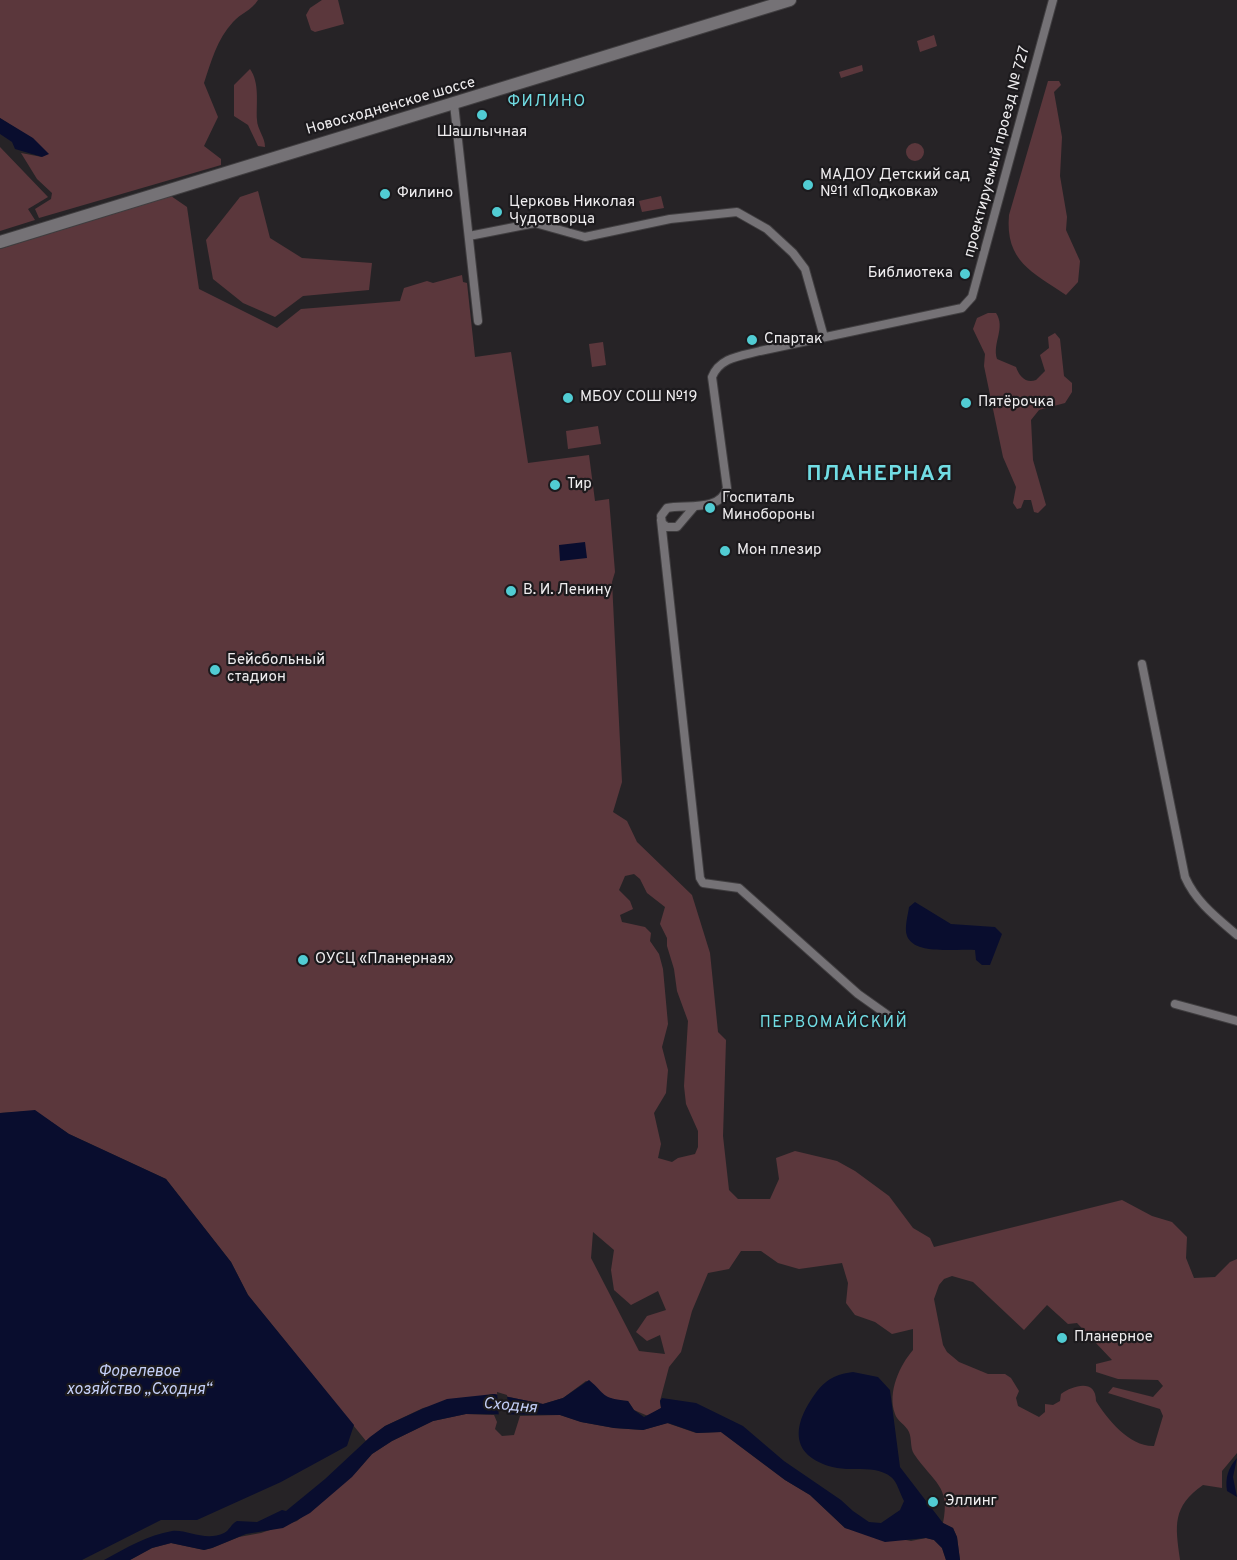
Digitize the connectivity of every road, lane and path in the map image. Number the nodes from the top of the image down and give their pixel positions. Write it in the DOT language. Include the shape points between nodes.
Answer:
graph roads {
  1 [pos="790,0"];
  2 [pos="1053,0"];
  3 [pos="454,104"];
  4 [pos="470,236"];
  5 [pos="0,242"];
  6 [pos="478,321"];
  7 [pos="824,337"];
  8 [pos="674,507"];
  9 [pos="694,507"];
  10 [pos="661,519"];
  11 [pos="683,519"];
  12 [pos="670,529"];
  13 [pos="663,538"];
  14 [pos="1142,664"];
  15 [pos="1237,935"];
  16 [pos="1175,1004"];
  17 [pos="889,1016"];
  18 [pos="1237,1021"];
  1 -- 3 [label="main road, Новосходненское шоссе"];
  2 -- 7 [label="street, проектируемый проезд № 727" via="972,297 962,308"];
  3 -- 4 [label="street"];
  3 -- 5 [label="main road, Новосходненское шоссе"];
  4 -- 6 [label="street"];
  4 -- 7 [label="street" via="535,223 585,237 670,219 737,212 767,229 805,269"];
  7 -- 9 [label="street" via="727,360 716,367 712,377 727,488 723,498"];
  8 -- 9 [label="street"];
  8 -- 10 [label="street" via="664,510"];
  8 -- 11 [label="street"];
  9 -- 11 [label="street"];
  10 -- 12 [label="street"];
  10 -- 13 [label="street"];
  11 -- 12 [label="street" via="677,528"];
  12 -- 13 [label="street"];
  13 -- 17 [label="street" via="700,878 703,883 739,888 858,994"];
  14 -- 15 [label="street" via="1185,877 1192,894"];
  16 -- 18 [label="street"];
}
